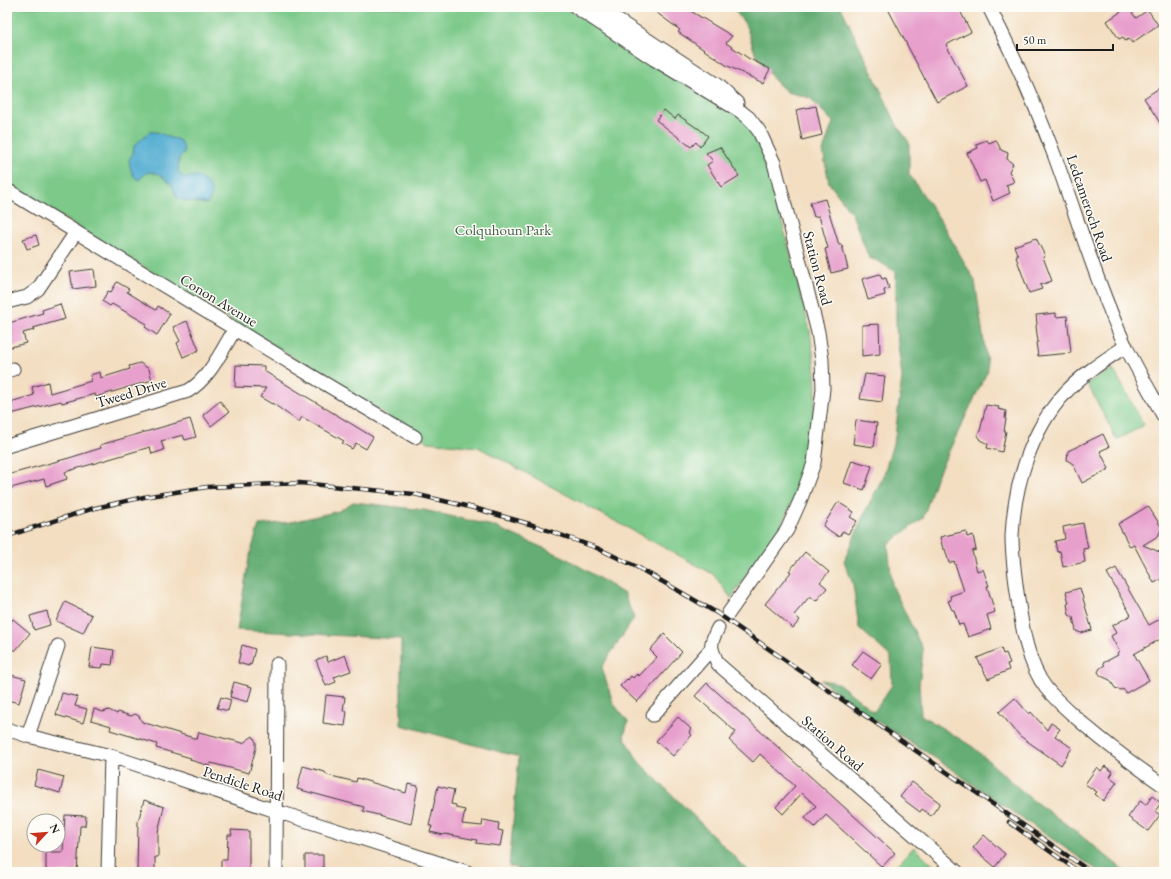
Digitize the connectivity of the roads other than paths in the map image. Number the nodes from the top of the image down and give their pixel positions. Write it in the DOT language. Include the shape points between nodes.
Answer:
graph roads {
  1 [pos="576,7"];
  2 [pos="597,7"];
  3 [pos="989,7"];
  4 [pos="749,118"];
  5 [pos="7,190"];
  6 [pos="76,232"];
  7 [pos="7,302"];
  8 [pos="235,329"];
  9 [pos="1126,346"];
  10 [pos="1164,417"];
  11 [pos="415,437"];
  12 [pos="7,446"];
  13 [pos="728,614"];
  14 [pos="718,628"];
  15 [pos="58,646"];
  16 [pos="711,649"];
  17 [pos="278,664"];
  18 [pos="653,715"];
  19 [pos="7,729"];
  20 [pos="28,736"];
  21 [pos="111,756"];
  22 [pos="1164,786"];
  23 [pos="276,811"];
  24 [pos="108,872"];
  25 [pos="276,872"];
  26 [pos="467,872"];
  27 [pos="957,872"];
  1 -- 4 [label="street, Station Road"];
  2 -- 4 [label="street" via="717,85"];
  3 -- 9 [label="street, Ledcameroch Road" via="1039,115 1090,259"];
  4 -- 13 [label="street, Station Road" via="759,130 774,163 818,332 823,389 814,462 800,501 787,530"];
  5 -- 6 [label="street, Conon Avenue"];
  6 -- 7 [label="street" via="38,289 27,297"];
  6 -- 8 [label="street, Conon Avenue"];
  8 -- 11 [label="street, Conon Avenue"];
  8 -- 12 [label="street, Tweed Drive" via="206,376 188,391"];
  9 -- 10 [label="street, Ledcameroch Road"];
  9 -- 22 [label="street" via="1066,392 1042,426 1030,452 1016,503 1012,536 1014,572 1030,654 1037,674 1046,687 1084,726"];
  14 -- 16 [label="street"];
  15 -- 20 [label="street"];
  16 -- 18 [label="street"];
  16 -- 27 [label="street, Station Road" via="718,664"];
  17 -- 23 [label="street"];
  19 -- 20 [label="street, Pendicle Road"];
  20 -- 21 [label="street, Pendicle Road"];
  21 -- 23 [label="street, Pendicle Road"];
  21 -- 24 [label="street"];
  23 -- 25 [label="street"];
  23 -- 26 [label="street, Pendicle Road"];
}
